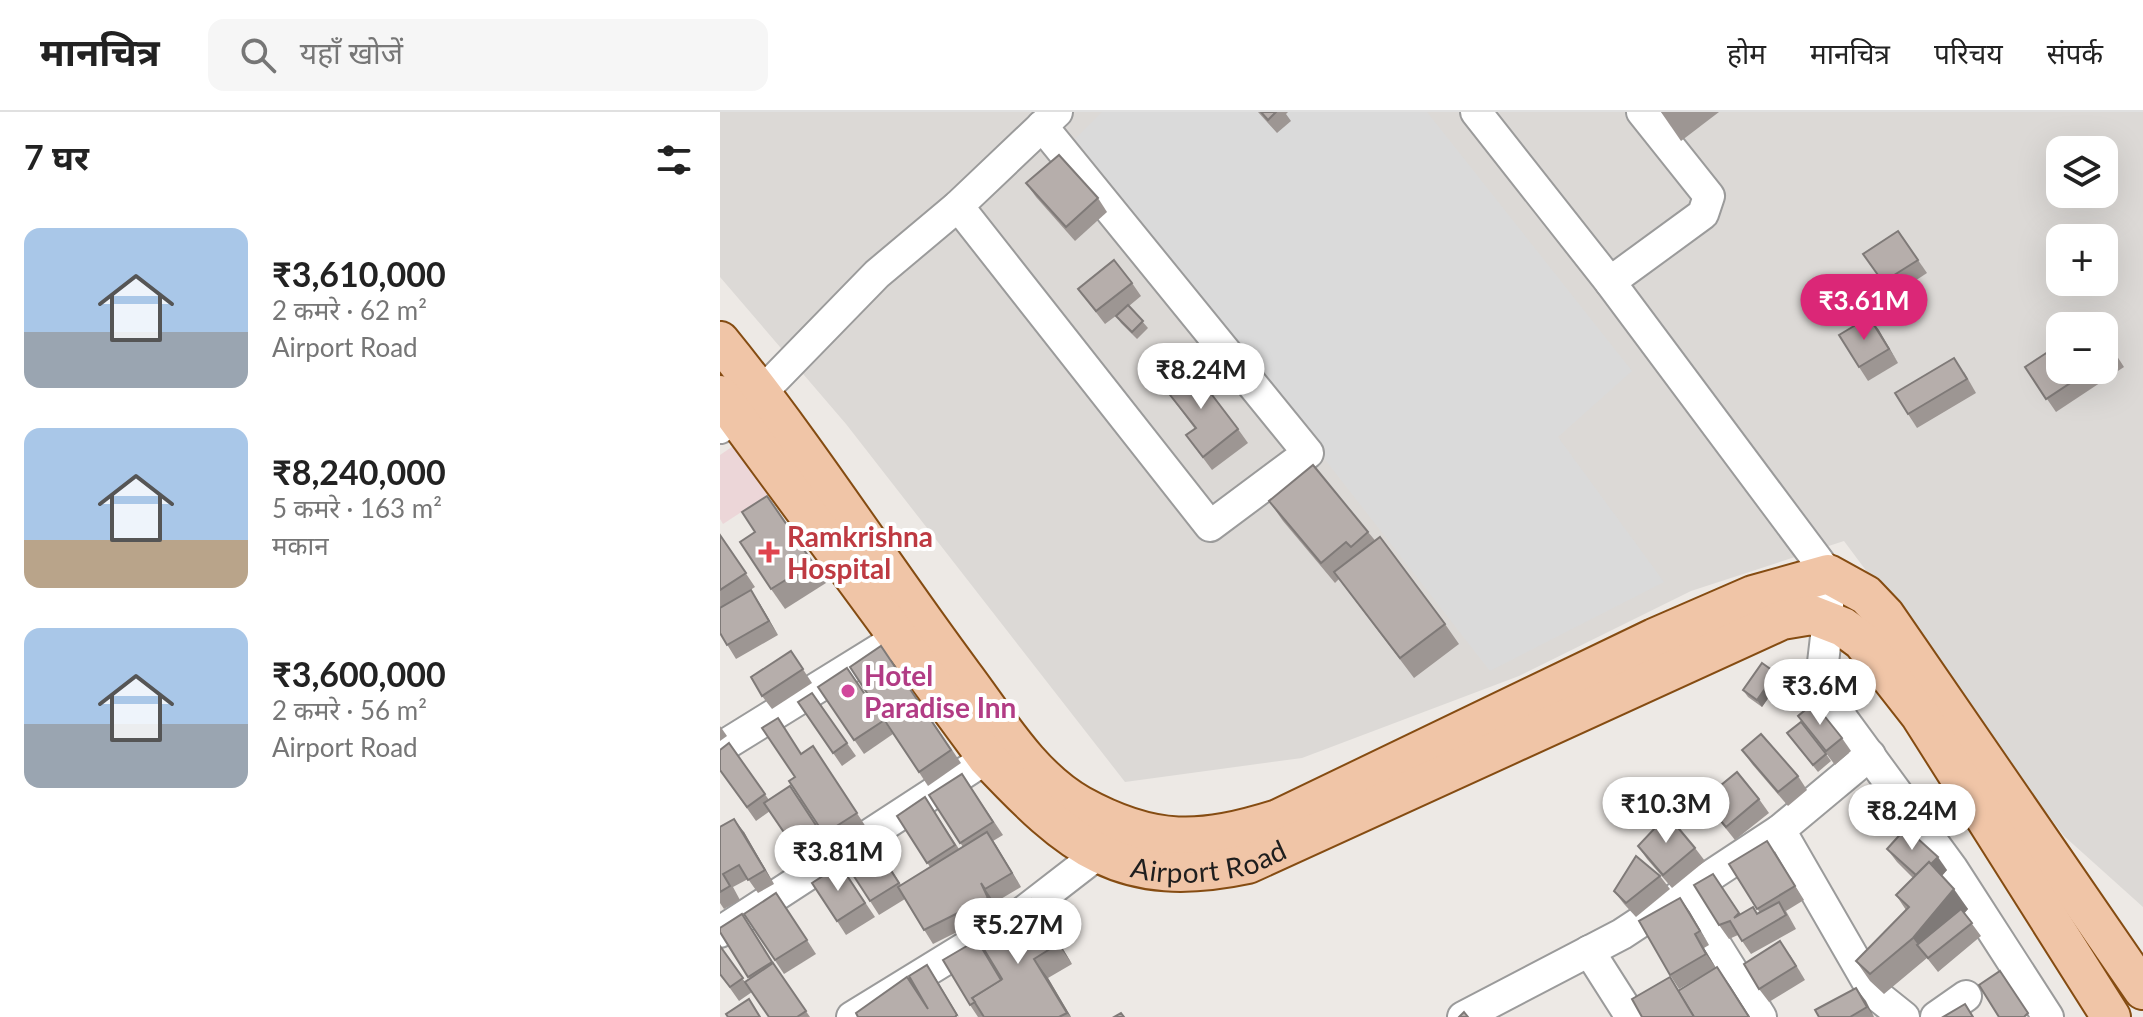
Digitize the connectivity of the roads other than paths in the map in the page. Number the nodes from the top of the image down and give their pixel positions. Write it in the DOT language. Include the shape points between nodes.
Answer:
graph roads {
  1 [pos="1476,112"];
  2 [pos="1642,112"];
  3 [pos="1049,119"];
  4 [pos="958,206"];
  5 [pos="1610,282"];
  6 [pos="720,341"];
  7 [pos="734,408"];
  8 [pos="1828,574"];
  9 [pos="1828,620"];
  10 [pos="899,637"];
  11 [pos="1948,735"];
  12 [pos="720,748"];
  13 [pos="1870,755"];
  14 [pos="987,758"];
  15 [pos="1780,830"];
  16 [pos="1098,854"];
  17 [pos="1684,894"];
  18 [pos="720,932"];
  19 [pos="1589,951"];
  20 [pos="2143,990"];
  21 [pos="1966,996"];
  22 [pos="852,1017"];
  23 [pos="1463,1017"];
  24 [pos="1631,1017"];
  25 [pos="1761,1017"];
  26 [pos="1904,1017"];
  27 [pos="1936,1017"];
  28 [pos="2048,1017"];
  29 [pos="2111,1017"];
  1 -- 5 [label="street"];
  2 -- 5 [label="street" via="1709,196 1703,214"];
  3 -- 4 [label="street"];
  3 -- 4 [label="street" via="1308,453 1210,526"];
  4 -- 7 [label="street"];
  5 -- 8 [label="street"];
  6 -- 7 [label="main road, Airport Road"];
  7 -- 8 [label="main road, Airport Road" via="924,622 1051,786 1126,827 1180,839 1230,834 1278,819 1654,638 1753,595"];
  7 -- 10 [label="main road, Airport Road"];
  8 -- 9 [label="street"];
  8 -- 11 [label="main road" via="1866,595 1885,615"];
  9 -- 11 [label="main road, Airport Road" via="1862,641"];
  9 -- 13 [label="street" via="1820,688"];
  9 -- 16 [label="main road, Airport Road" via="1812,615 1782,620 1248,864 1168,874"];
  10 -- 12 [label="street"];
  10 -- 14 [label="main road, Airport Road"];
  11 -- 20 [label="main road" via="2039,834 2085,911"];
  11 -- 29 [label="main road"];
  13 -- 15 [label="street"];
  13 -- 28 [label="street" via="1952,868"];
  14 -- 16 [label="main road, Airport Road" via="1031,805"];
  14 -- 18 [label="street"];
  15 -- 17 [label="street"];
  15 -- 26 [label="street" via="1861,999"];
  16 -- 22 [label="street" via="1023,912"];
  17 -- 19 [label="street"];
  17 -- 25 [label="street"];
  19 -- 23 [label="street"];
  19 -- 24 [label="street"];
  21 -- 27 [label="street"];
}
